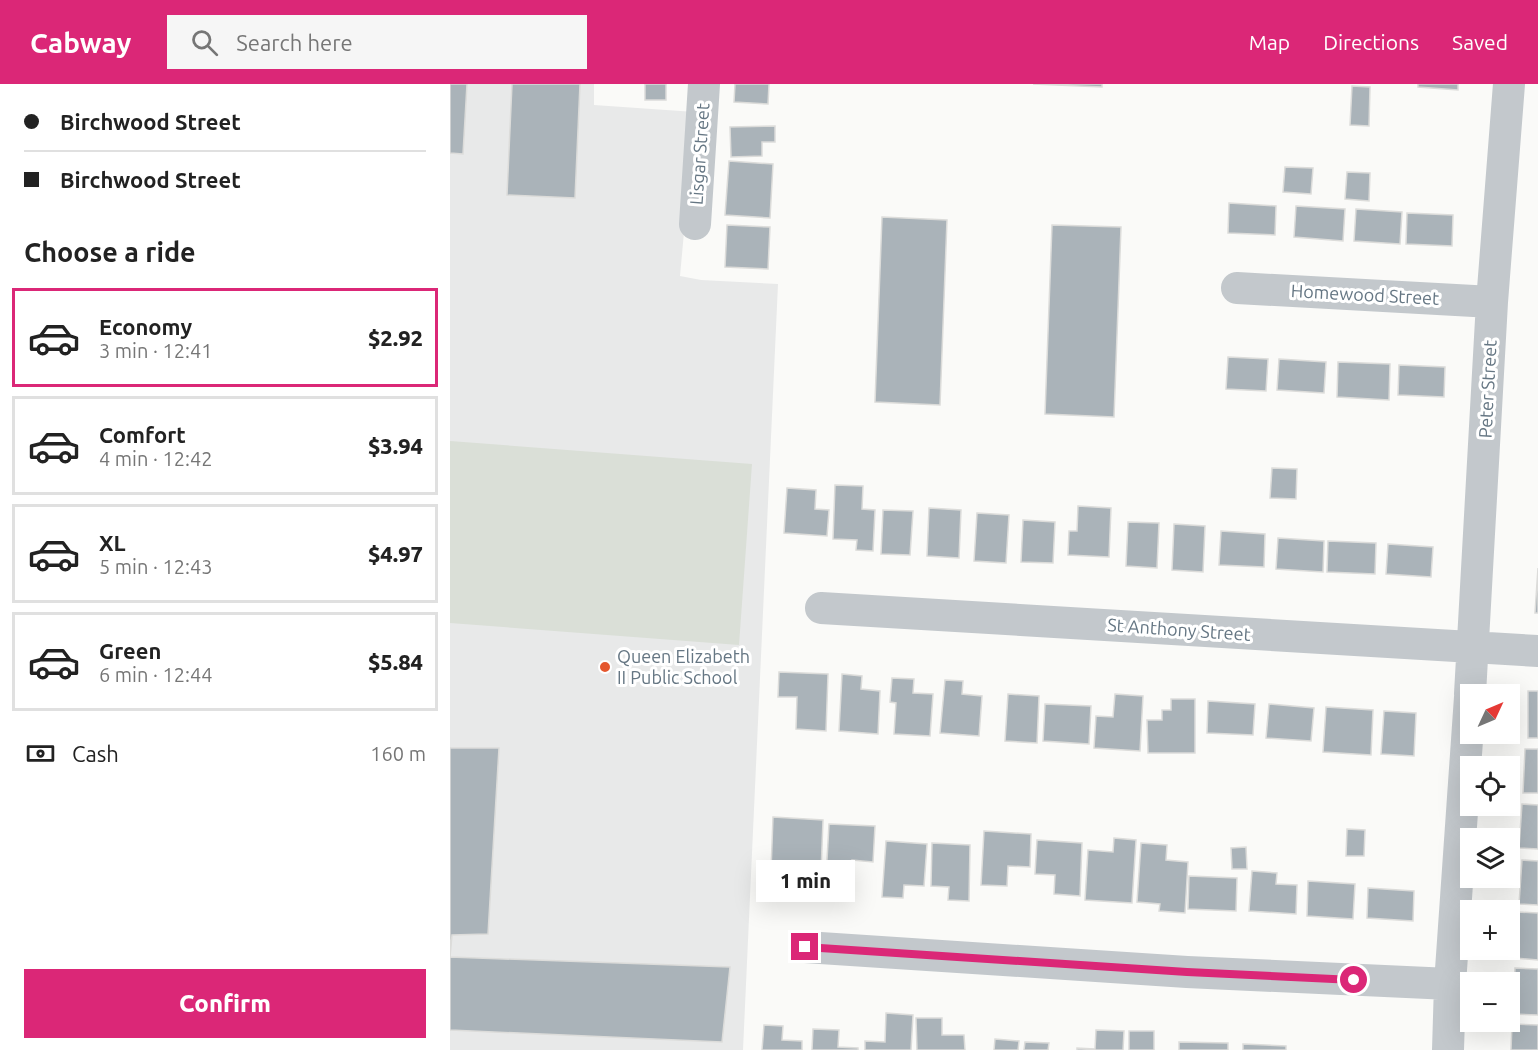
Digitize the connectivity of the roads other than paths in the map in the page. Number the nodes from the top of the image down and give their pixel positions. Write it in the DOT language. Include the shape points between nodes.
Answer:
graph roads {
  1 [pos="704,84"];
  2 [pos="1509,84"];
  3 [pos="695,224"];
  4 [pos="1238,288"];
  5 [pos="1492,302"];
  6 [pos="821,608"];
  7 [pos="1474,648"];
  8 [pos="1538,651"];
  9 [pos="1471,684"];
  10 [pos="1467,744"];
  11 [pos="805,947"];
  12 [pos="1450,984"];
  13 [pos="1448,1050"];
  1 -- 3 [label="street, Lisgar Street"];
  2 -- 5 [label="street, Peter Street"];
  4 -- 5 [label="street, Homewood Street"];
  5 -- 7 [label="street, Peter Street"];
  6 -- 7 [label="street, St Anthony Street"];
  7 -- 8 [label="street, St Anthony Street"];
  7 -- 9 [label="street, Peter Street"];
  10 -- 12 [label="street, Peter Street"];
  11 -- 12 [label="street" via="1187,972"];
  12 -- 13 [label="street, Peter Street"];
}
